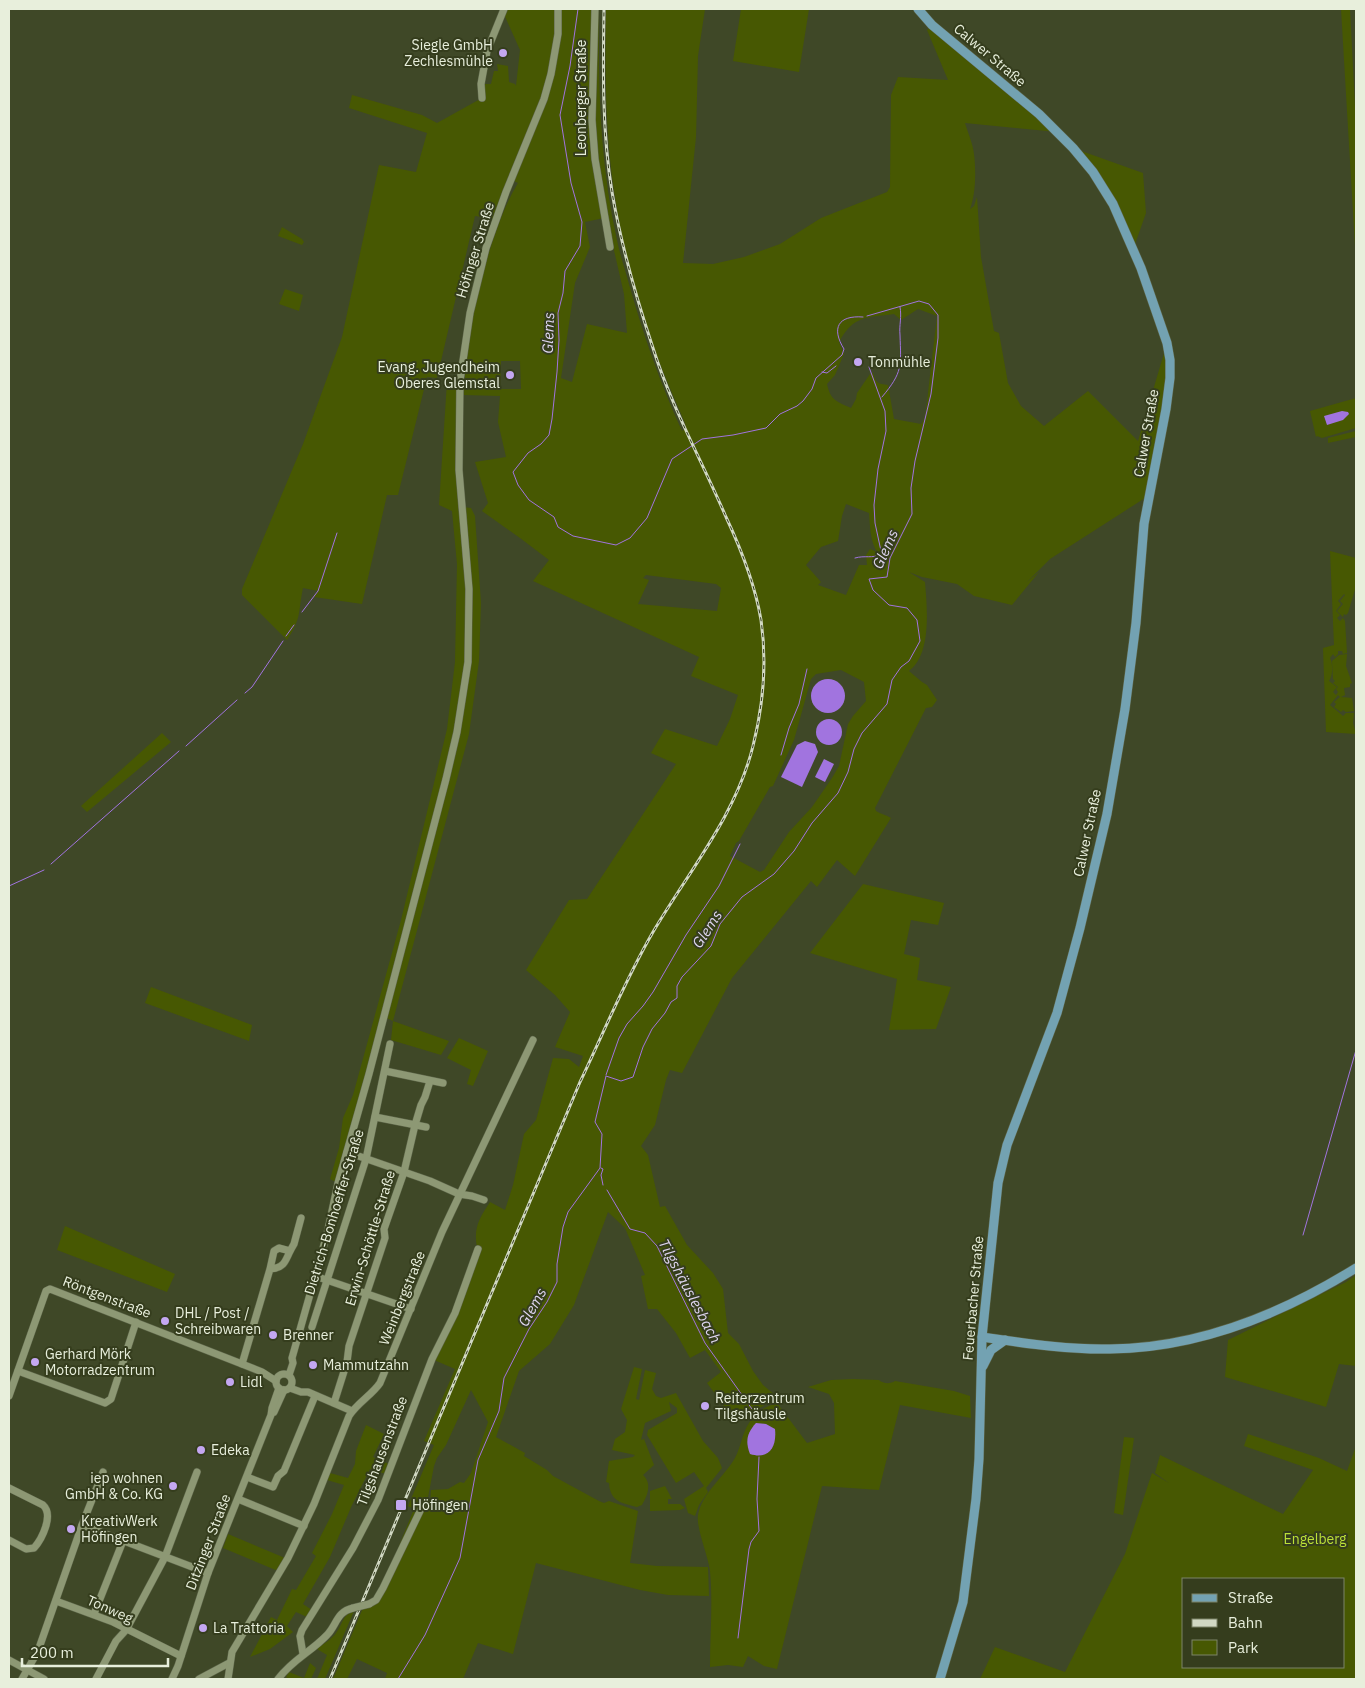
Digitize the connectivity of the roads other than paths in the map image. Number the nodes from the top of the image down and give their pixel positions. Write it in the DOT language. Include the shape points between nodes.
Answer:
graph roads {
  1 [pos="504,9"];
  2 [pos="558,9"];
  3 [pos="595,9"];
  4 [pos="918,9"];
  5 [pos="482,98"];
  6 [pos="610,246"];
  7 [pos="1080,928"];
  8 [pos="532,1040"];
  9 [pos="390,1044"];
  10 [pos="385,1071"];
  11 [pos="430,1080"];
  12 [pos="443,1083"];
  13 [pos="375,1117"];
  14 [pos="415,1125"];
  15 [pos="426,1127"];
  16 [pos="347,1152"];
  17 [pos="366,1159"];
  18 [pos="404,1172"];
  19 [pos="459,1194"];
  20 [pos="484,1200"];
  21 [pos="301,1218"];
  22 [pos="478,1249"];
  23 [pos="290,1251"];
  24 [pos="1356,1268"];
  25 [pos="270,1269"];
  26 [pos="315,1276"];
  27 [pos="327,1280"];
  28 [pos="366,1294"];
  29 [pos="411,1309"];
  30 [pos="136,1322"];
  31 [pos="312,1327"];
  32 [pos="982,1337"];
  33 [pos="1005,1340"];
  34 [pos="242,1364"];
  35 [pos="18,1371"];
  36 [pos="980,1371"];
  37 [pos="284,1382"];
  38 [pos="9,1396"];
  39 [pos="315,1396"];
  40 [pos="334,1403"];
  41 [pos="352,1411"];
  42 [pos="103,1472"];
  43 [pos="197,1472"];
  44 [pos="247,1477"];
  45 [pos="9,1488"];
  46 [pos="238,1499"];
  47 [pos="428,1504"];
  48 [pos="82,1525"];
  49 [pos="304,1526"];
  50 [pos="9,1540"];
  51 [pos="124,1541"];
  52 [pos="164,1557"];
  53 [pos="208,1573"];
  54 [pos="56,1601"];
  55 [pos="94,1614"];
  56 [pos="126,1630"];
  57 [pos="303,1654"];
  58 [pos="181,1656"];
  59 [pos="9,1660"];
  60 [pos="229,1664"];
  61 [pos="28,1671"];
  62 [pos="22,1679"];
  63 [pos="44,1679"];
  64 [pos="96,1679"];
  65 [pos="172,1679"];
  66 [pos="200,1679"];
  67 [pos="228,1679"];
  68 [pos="278,1679"];
  69 [pos="940,1679"];
  1 -- 5 [label="street" via="486,51"];
  2 -- 16 [label="street, Höfinger Straße" via="558,34 549,82 486,248 470,312 460,381 459,470 469,589 468,662 457,732"];
  3 -- 6 [label="street, Leonberger Straße" via="592,120 595,159"];
  4 -- 7 [label="main road, Calwer Straße" via="932,25 1039,114 1092,172 1113,204 1141,268 1170,360 1166,409 1141,547 1136,624 1125,709 1107,814"];
  7 -- 32 [label="main road, Feuerbacher Straße" via="1056,1013 1007,1145 998,1183"];
  8 -- 19 [label="street, Weinbergstraße"];
  9 -- 10 [label="street, Dietrich-Bonhoeffer-Straße"];
  10 -- 11 [label="street"];
  10 -- 13 [label="street, Dietrich-Bonhoeffer-Straße"];
  11 -- 12 [label="street"];
  11 -- 14 [label="street, Erwin-Schöttle-Straße"];
  13 -- 14 [label="street"];
  13 -- 17 [label="street, Dietrich-Bonhoeffer-Straße"];
  14 -- 15 [label="street"];
  14 -- 18 [label="street, Erwin-Schöttle-Straße"];
  16 -- 17 [label="street"];
  16 -- 26 [label="street, Ditzinger Straße"];
  17 -- 18 [label="street"];
  17 -- 27 [label="street, Dietrich-Bonhoeffer-Straße"];
  18 -- 19 [label="street"];
  18 -- 28 [label="street, Erwin-Schöttle-Straße"];
  19 -- 20 [label="street"];
  19 -- 29 [label="street, Weinbergstraße"];
  21 -- 23 [label="street"];
  22 -- 57 [label="street, Tilgshausenstraße" via="455,1314 432,1359 378,1500 353,1548 302,1630"];
  23 -- 25 [label="street" via="284,1264"];
  23 -- 25 [label="street" via="279,1248 274,1251"];
  24 -- 33 [label="main road" via="1267,1315 1194,1339 1112,1349"];
  25 -- 34 [label="street"];
  26 -- 27 [label="street"];
  26 -- 37 [label="street, Ditzinger Straße" via="293,1363"];
  27 -- 28 [label="street"];
  27 -- 31 [label="street, Dietrich-Bonhoeffer-Straße"];
  28 -- 29 [label="street"];
  28 -- 40 [label="street, Erwin-Schöttle-Straße"];
  29 -- 41 [label="street, Weinbergstraße" via="380,1383"];
  30 -- 34 [label="street, Röntgenstraße"];
  30 -- 35 [label="street" via="111,1399 105,1403"];
  30 -- 35 [label="street, Röntgenstraße" via="50,1289 46,1291"];
  32 -- 33 [label="main road"];
  32 -- 36 [label="main road, Feuerbacher Straße"];
  33 -- 36 [label="main road" via="991,1350"];
  34 -- 37 [label="street, Röntgenstraße"];
  35 -- 38 [label="street, Röntgenstraße"];
  36 -- 69 [label="main road, Feuerbacher Straße" via="977,1488 963,1602"];
  37 -- 39 [label="street"];
  37 -- 44 [label="street, Ditzinger Straße"];
  39 -- 40 [label="street"];
  39 -- 44 [label="street" via="284,1471 273,1487"];
  40 -- 41 [label="street"];
  41 -- 49 [label="street, Weinbergstraße"];
  42 -- 48 [label="street"];
  43 -- 52 [label="street"];
  44 -- 46 [label="street, Ditzinger Straße"];
  45 -- 50 [label="street" via="43,1505 48,1514 34,1548"];
  46 -- 49 [label="street"];
  46 -- 53 [label="street, Ditzinger Straße"];
  47 -- 57 [label="street, bridge" via="421,1510 376,1600 342,1613 328,1635"];
  48 -- 51 [label="street"];
  48 -- 54 [label="street"];
  49 -- 60 [label="street, Weinbergstraße" via="232,1652"];
  51 -- 52 [label="street"];
  51 -- 55 [label="street"];
  52 -- 53 [label="street"];
  52 -- 56 [label="street"];
  53 -- 58 [label="street, Ditzinger Straße"];
  54 -- 55 [label="street, Tonweg"];
  54 -- 61 [label="street"];
  55 -- 56 [label="street, Tonweg"];
  56 -- 58 [label="street, Tonweg"];
  56 -- 64 [label="street"];
  57 -- 68 [label="street"];
  58 -- 65 [label="street, Ditzinger Straße"];
  59 -- 61 [label="street"];
  60 -- 66 [label="street"];
  60 -- 67 [label="street, Weinbergstraße"];
  61 -- 62 [label="street"];
  61 -- 63 [label="street"];
}
